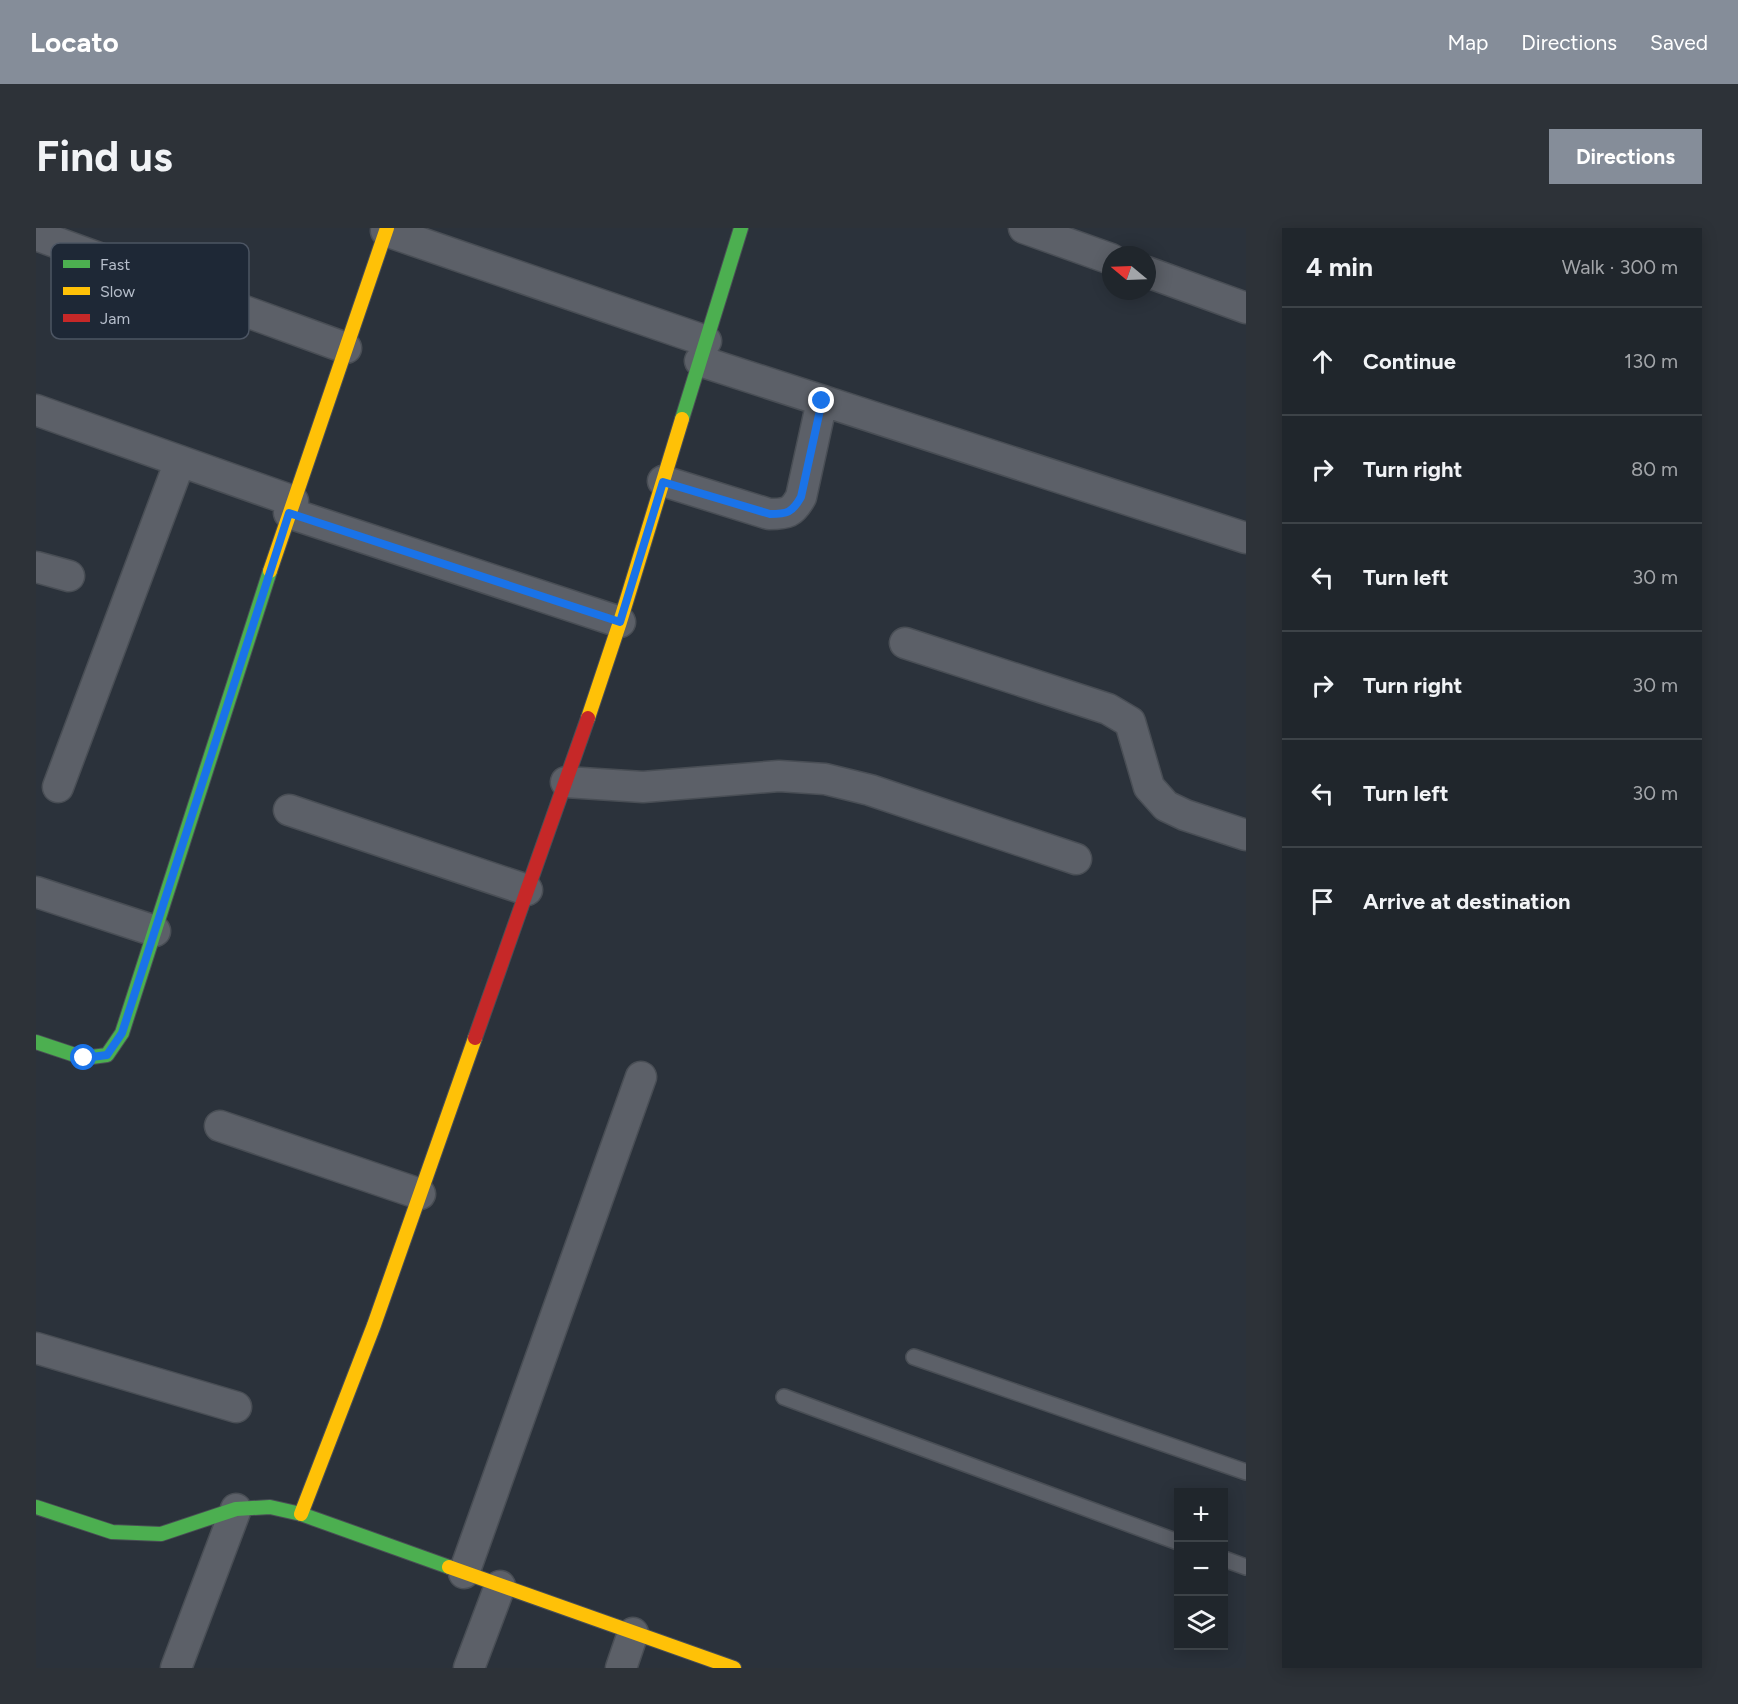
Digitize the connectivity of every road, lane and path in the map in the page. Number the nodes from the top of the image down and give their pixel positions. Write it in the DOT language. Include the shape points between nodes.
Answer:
graph roads {
  1 [pos="741,228"];
  2 [pos="1024,228"];
  3 [pos="387,229"];
  4 [pos="36,235"];
  5 [pos="58,243"];
  6 [pos="1102,256"];
  7 [pos="1156,275"];
  8 [pos="1246,308"];
  9 [pos="249,313"];
  10 [pos="346,348"];
  11 [pos="703,351"];
  12 [pos="822,401"];
  13 [pos="36,410"];
  14 [pos="180,461"];
  15 [pos="663,482"];
  16 [pos="291,507"];
  17 [pos="1246,538"];
  18 [pos="36,567"];
  19 [pos="69,576"];
  20 [pos="620,622"];
  21 [pos="905,643"];
  22 [pos="566,782"];
  23 [pos="58,787"];
  24 [pos="289,810"];
  25 [pos="1246,835"];
  26 [pos="1076,859"];
  27 [pos="527,890"];
  28 [pos="36,892"];
  29 [pos="155,931"];
  30 [pos="36,1042"];
  31 [pos="640,1077"];
  32 [pos="220,1126"];
  33 [pos="420,1194"];
  34 [pos="36,1348"];
  35 [pos="914,1357"];
  36 [pos="784,1397"];
  37 [pos="236,1407"];
  38 [pos="1246,1472"];
  39 [pos="36,1508"];
  40 [pos="236,1509"];
  41 [pos="301,1514"];
  42 [pos="1174,1540"];
  43 [pos="1228,1560"];
  44 [pos="1246,1567"];
  45 [pos="464,1573"];
  46 [pos="500,1586"];
  47 [pos="633,1633"];
  48 [pos="176,1668"];
  49 [pos="469,1668"];
  50 [pos="621,1668"];
  51 [pos="734,1668"];
  1 -- 11 [label="street"];
  2 -- 6 [label="street"];
  3 -- 10 [label="street"];
  3 -- 11 [label="street"];
  4 -- 5 [label="street"];
  7 -- 8 [label="street"];
  9 -- 10 [label="street"];
  10 -- 16 [label="street"];
  11 -- 12 [label="street"];
  11 -- 15 [label="street"];
  12 -- 15 [label="street" via="801,497 784,514 770,514"];
  12 -- 17 [label="street"];
  13 -- 14 [label="street"];
  14 -- 16 [label="street"];
  14 -- 23 [label="street"];
  15 -- 20 [label="street"];
  16 -- 20 [label="street"];
  16 -- 29 [label="street"];
  18 -- 19 [label="street"];
  20 -- 22 [label="street"];
  21 -- 25 [label="street" via="1108,709 1130,722 1149,787 1166,806"];
  22 -- 26 [label="street" via="643,787 779,776 825,778"];
  22 -- 27 [label="street"];
  24 -- 27 [label="street"];
  27 -- 33 [label="street"];
  28 -- 29 [label="street"];
  29 -- 30 [label="street" via="122,1033 107,1055 84,1058"];
  31 -- 45 [label="street"];
  32 -- 33 [label="street"];
  33 -- 41 [label="street"];
  34 -- 37 [label="street"];
  35 -- 38 [label="lane"];
  36 -- 42 [label="lane"];
  39 -- 40 [label="street" via="112,1532 161,1534"];
  40 -- 41 [label="street" via="270,1507"];
  40 -- 48 [label="street"];
  41 -- 45 [label="street"];
  43 -- 44 [label="lane"];
  45 -- 46 [label="street"];
  46 -- 47 [label="street"];
  46 -- 49 [label="street"];
  47 -- 50 [label="street"];
  47 -- 51 [label="street"];
}
